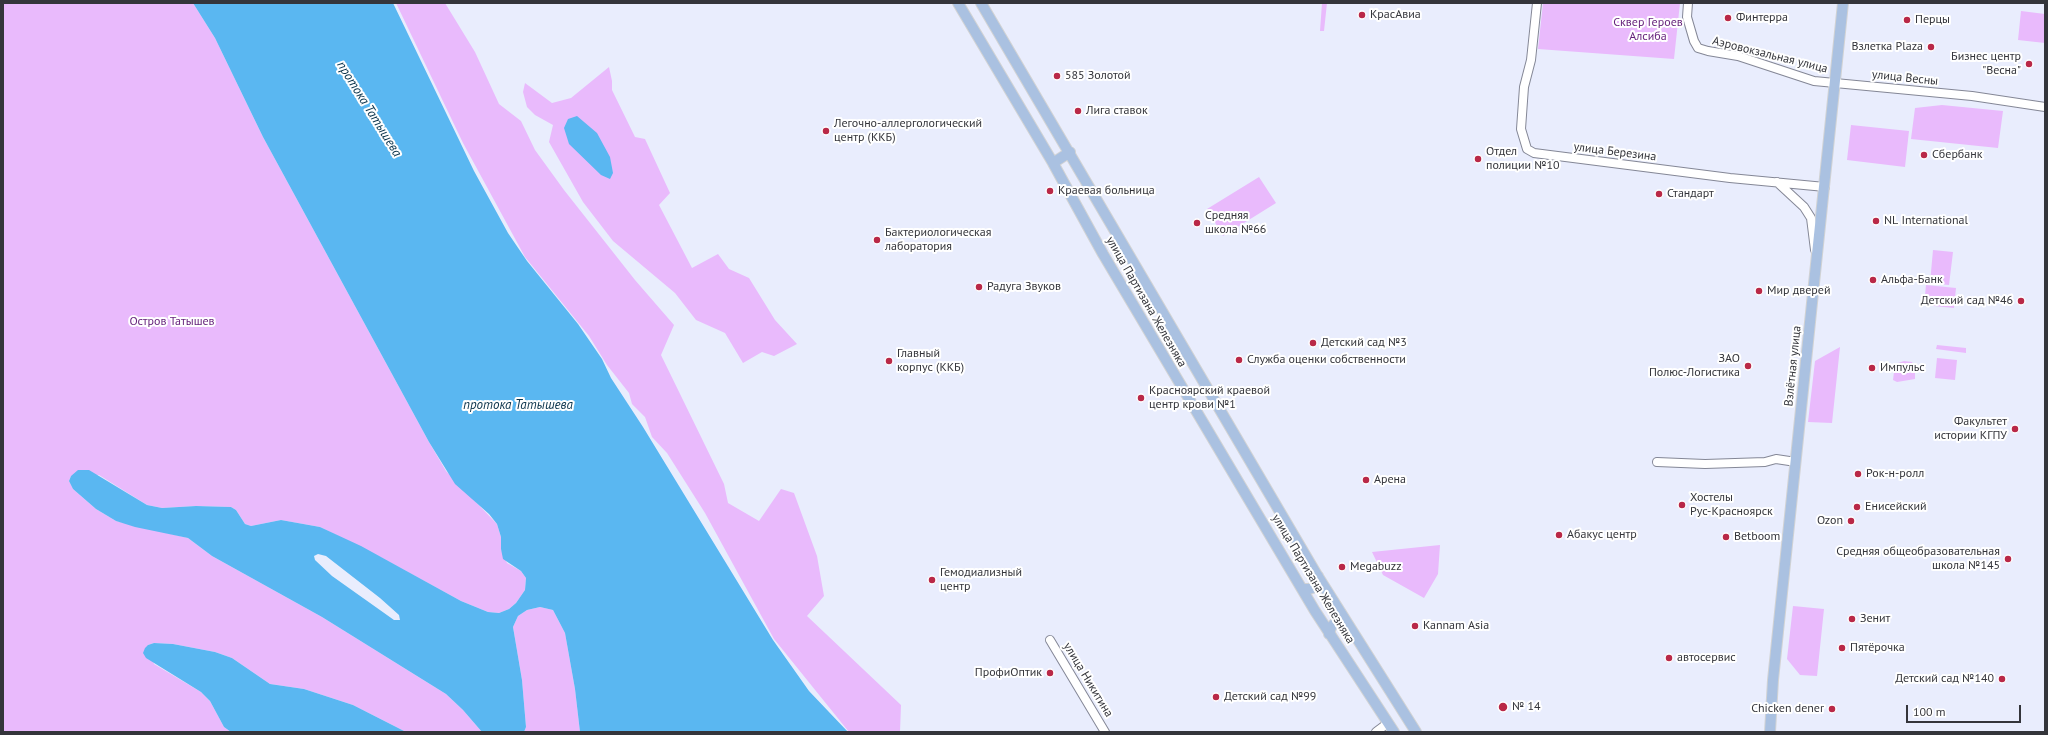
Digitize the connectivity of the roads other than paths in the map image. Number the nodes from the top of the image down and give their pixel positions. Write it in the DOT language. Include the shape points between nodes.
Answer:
graph roads {
  1 [pos="958,3"];
  2 [pos="981,3"];
  3 [pos="1537,3"];
  4 [pos="1688,3"];
  5 [pos="1843,3"];
  6 [pos="1835,83"];
  7 [pos="2045,107"];
  8 [pos="1070,152"];
  9 [pos="1053,163"];
  10 [pos="1778,182"];
  11 [pos="1824,187"];
  12 [pos="1817,267"];
  13 [pos="1656,462"];
  14 [pos="1796,462"];
  15 [pos="1318,576"];
  16 [pos="1302,589"];
  17 [pos="1345,622"];
  18 [pos="1329,634"];
  19 [pos="1050,640"];
  20 [pos="1391,728"];
  21 [pos="1105,732"];
  22 [pos="1376,732"];
  23 [pos="1416,732"];
  24 [pos="1770,732"];
  1 -- 9 [label="main road, улица Партизана Железняка"];
  2 -- 8 [label="main road, улица Партизана Железняка"];
  3 -- 10 [label="street, улица Березина" via="1531,60 1524,87 1521,129 1528,149 1542,155"];
  4 -- 6 [label="street, Аэровокзальная улица" via="1690,32 1698,48 1738,56 1814,81"];
  5 -- 6 [label="main road, Взлётная улица"];
  6 -- 7 [label="street, улица Весны" via="1972,96"];
  6 -- 11 [label="main road, Взлётная улица"];
  8 -- 9 [label="main road"];
  8 -- 15 [label="main road, улица Партизана Железняка" via="1182,348"];
  9 -- 16 [label="main road, улица Партизана Железняка" via="1111,267"];
  10 -- 11 [label="street, улица Березина"];
  10 -- 12 [label="street" via="1804,207 1811,218"];
  11 -- 12 [label="main road, Взлётная улица"];
  12 -- 14 [label="main road, Взлётная улица"];
  13 -- 14 [label="street" via="1705,464 1764,462 1776,459"];
  14 -- 24 [label="main road, Взлётная улица"];
  15 -- 16 [label="main road" via="1315,587"];
  15 -- 17 [label="main road, улица Партизана Железняка"];
  16 -- 18 [label="main road, улица Партизана Железняка"];
  17 -- 18 [label="main road" via="1336,622"];
  17 -- 23 [label="main road, улица Партизана Железняка"];
  18 -- 20 [label="main road, улица Партизана Железняка"];
  19 -- 21 [label="street, улица Никитина"];
  20 -- 22 [label="street"];
}
